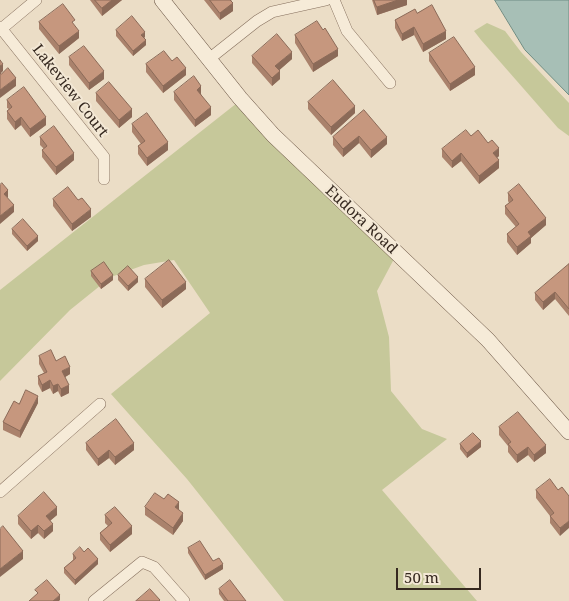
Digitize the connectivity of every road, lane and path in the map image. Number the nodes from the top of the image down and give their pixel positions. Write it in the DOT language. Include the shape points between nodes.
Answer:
graph roads {
  1 [pos="36,0"];
  2 [pos="162,0"];
  3 [pos="326,0"];
  4 [pos="334,0"];
  5 [pos="0,28"];
  6 [pos="209,59"];
  7 [pos="390,83"];
  8 [pos="104,179"];
  9 [pos="100,404"];
  10 [pos="569,432"];
  11 [pos="0,492"];
  12 [pos="94,601"];
  13 [pos="184,601"];
  1 -- 5 [label="street"];
  2 -- 6 [label="street, Eudora Road"];
  3 -- 6 [label="street" via="272,12"];
  4 -- 7 [label="street" via="347,31"];
  5 -- 8 [label="street, Lakeview Court" via="104,157"];
  6 -- 10 [label="street, Eudora Road" via="273,135 488,340"];
  9 -- 11 [label="street"];
  12 -- 13 [label="street" via="142,562 154,567"];
}
